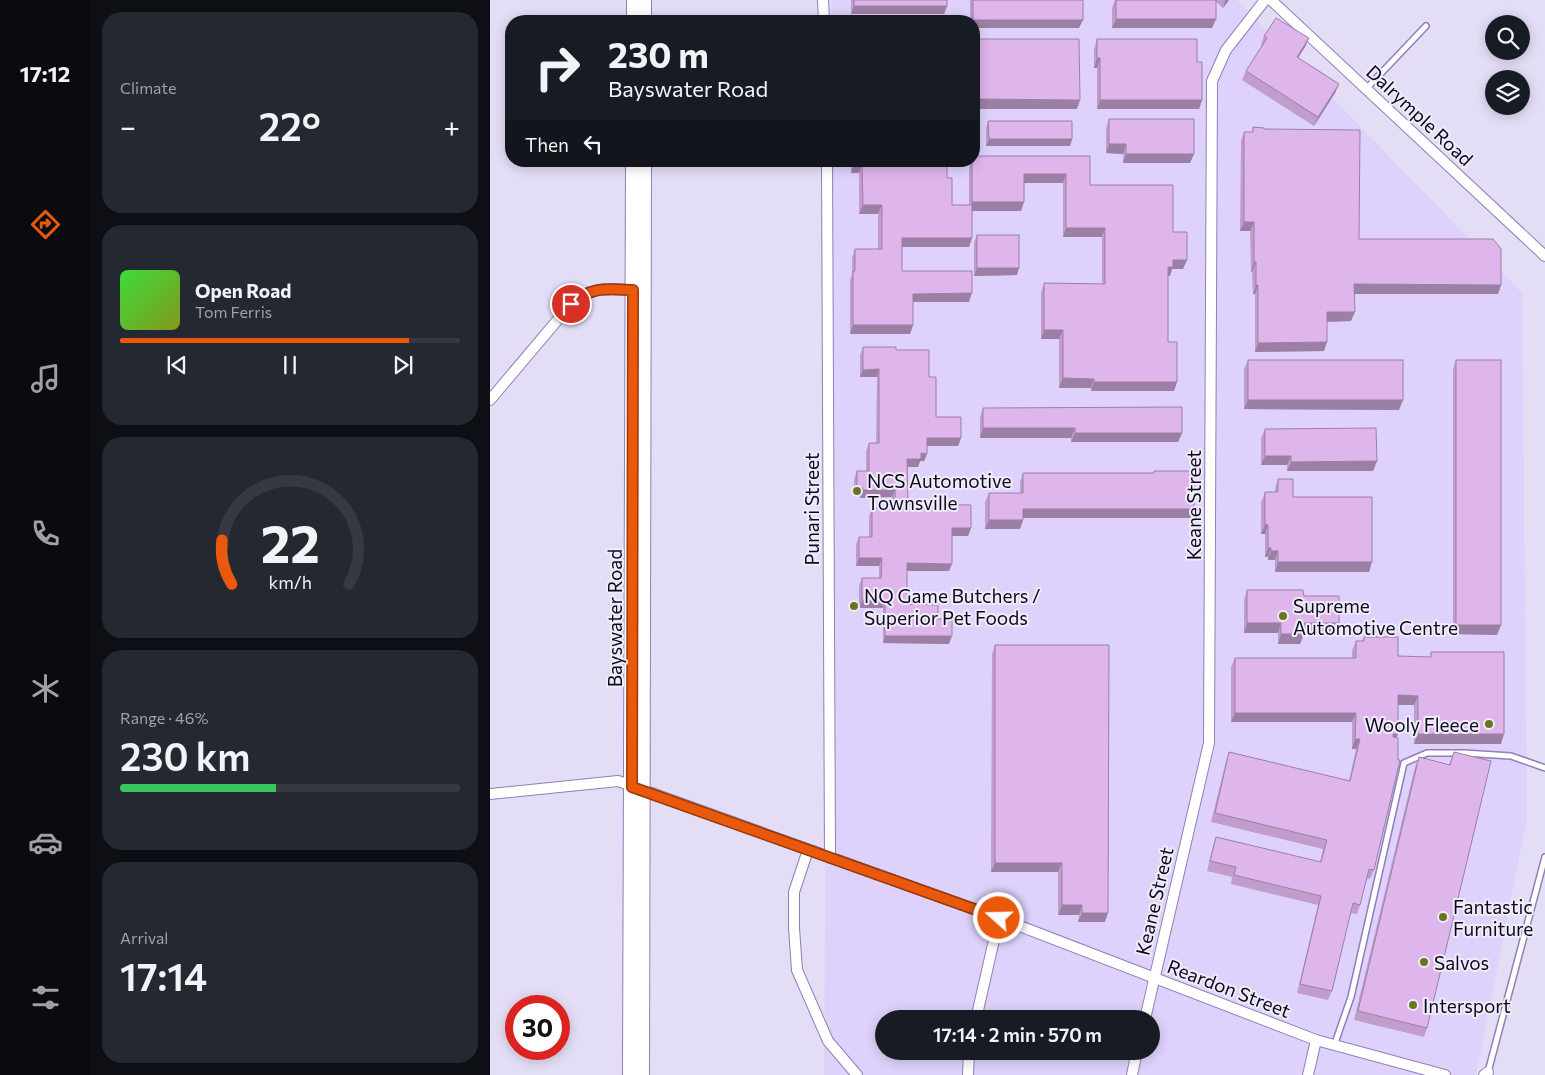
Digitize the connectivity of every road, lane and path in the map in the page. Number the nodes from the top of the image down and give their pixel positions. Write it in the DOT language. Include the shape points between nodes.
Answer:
graph roads {
  1 [pos="634,0"];
  2 [pos="644,0"];
  3 [pos="823,0"];
  4 [pos="1265,0"];
  5 [pos="1271,0"];
  6 [pos="634,15"];
  7 [pos="644,15"];
  8 [pos="824,15"];
  9 [pos="1426,26"];
  10 [pos="1366,89"];
  11 [pos="633,167"];
  12 [pos="644,167"];
  13 [pos="827,167"];
  14 [pos="1545,256"];
  15 [pos="638,290"];
  16 [pos="490,398"];
  17 [pos="1545,768"];
  18 [pos="638,789"];
  19 [pos="490,794"];
  20 [pos="808,850"];
  21 [pos="1545,857"];
  22 [pos="830,858"];
  23 [pos="999,918"];
  24 [pos="1154,977"];
  25 [pos="978,1010"];
  26 [pos="1146,1010"];
  27 [pos="1316,1040"];
  28 [pos="1334,1046"];
  29 [pos="969,1060"];
  30 [pos="1135,1060"];
  31 [pos="1486,1073"];
  32 [pos="630,1075"];
  33 [pos="642,1075"];
  34 [pos="857,1075"];
  35 [pos="968,1075"];
  36 [pos="1132,1075"];
  37 [pos="1308,1075"];
  38 [pos="1444,1075"];
  1 -- 6 [label="main road"];
  2 -- 7 [label="main road"];
  3 -- 8 [label="street"];
  4 -- 24 [label="street, Keane Street" via="1226,50 1212,81 1209,742"];
  5 -- 10 [label="street, Dalrymple Road"];
  9 -- 10 [label="lane"];
  10 -- 14 [label="street, Dalrymple Road"];
  11 -- 15 [label="main road, Bayswater Road"];
  12 -- 15 [label="main road, Bayswater Road"];
  13 -- 22 [label="street, Punari Street"];
  15 -- 16 [label="street" via="601,289 579,297"];
  15 -- 18 [label="main road, Bayswater Road"];
  17 -- 28 [label="lane" via="1511,756 1464,753 1427,753 1404,763 1351,997"];
  18 -- 19 [label="street, Reardon Street" via="618,781"];
  18 -- 20 [label="street, Reardon Street"];
  18 -- 32 [label="main road, Bayswater Road"];
  18 -- 33 [label="main road, Bayswater Road"];
  20 -- 22 [label="street, Reardon Street"];
  20 -- 34 [label="street" via="794,892 797,970 828,1041"];
  21 -- 31 [label="lane"];
  22 -- 23 [label="street, Reardon Street"];
  23 -- 24 [label="street, Reardon Street"];
  23 -- 25 [label="street"];
  24 -- 26 [label="street, Keane Street"];
  24 -- 27 [label="street, Reardon Street"];
  27 -- 28 [label="street, Reardon Street"];
  27 -- 37 [label="street"];
  28 -- 38 [label="street, Reardon Street"];
  29 -- 35 [label="street"];
  30 -- 36 [label="street"];
}
